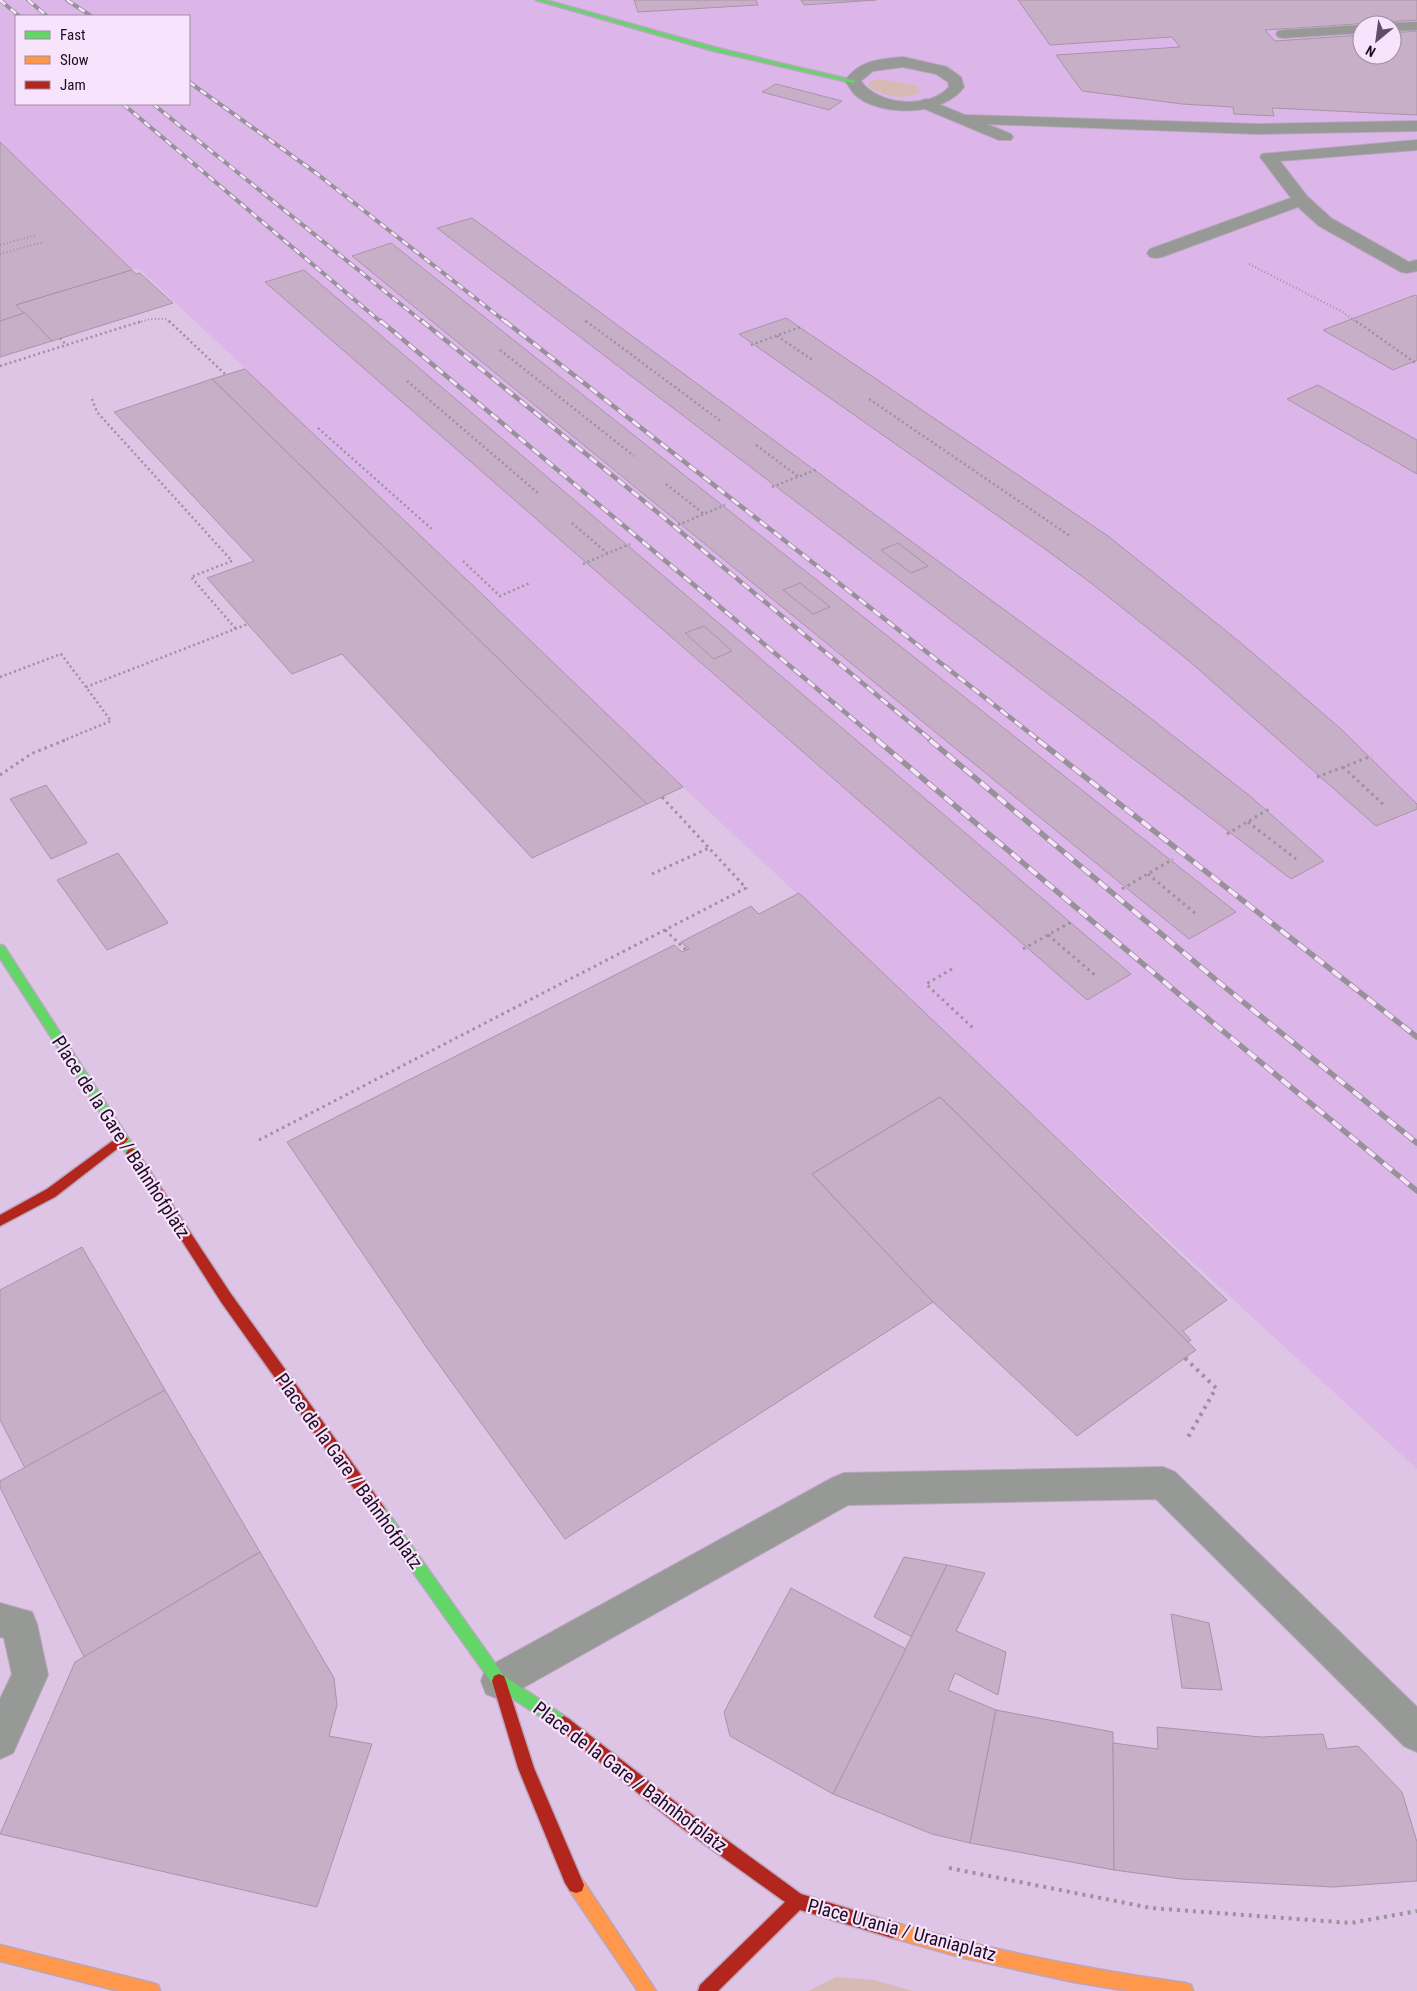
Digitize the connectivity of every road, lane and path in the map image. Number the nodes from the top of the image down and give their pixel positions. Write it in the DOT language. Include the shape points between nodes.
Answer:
graph roads {
  1 [pos="539,0"];
  2 [pos="1417,26"];
  3 [pos="1402,27"];
  4 [pos="1352,30"];
  5 [pos="1283,34"];
  6 [pos="853,82"];
  7 [pos="926,104"];
  8 [pos="966,120"];
  9 [pos="1417,126"];
  10 [pos="1005,137"];
  11 [pos="1417,145"];
  12 [pos="1301,200"];
  13 [pos="37,235"];
  14 [pos="1197,238"];
  15 [pos="44,242"];
  16 [pos="0,245"];
  17 [pos="1156,252"];
  18 [pos="0,254"];
  19 [pos="1414,269"];
  20 [pos="585,321"];
  21 [pos="802,326"];
  22 [pos="777,336"];
  23 [pos="60,338"];
  24 [pos="67,346"];
  25 [pos="751,346"];
  26 [pos="500,350"];
  27 [pos="48,352"];
  28 [pos="51,355"];
  29 [pos="814,361"];
  30 [pos="1417,364"];
  31 [pos="0,366"];
  32 [pos="226,375"];
  33 [pos="407,381"];
  34 [pos="92,399"];
  35 [pos="869,399"];
  36 [pos="722,422"];
  37 [pos="318,428"];
  38 [pos="756,445"];
  39 [pos="634,456"];
  40 [pos="818,469"];
  41 [pos="799,477"];
  42 [pos="666,484"];
  43 [pos="772,487"];
  44 [pos="538,492"];
  45 [pos="725,505"];
  46 [pos="704,514"];
  47 [pos="572,523"];
  48 [pos="678,525"];
  49 [pos="434,532"];
  50 [pos="1070,536"];
  51 [pos="630,544"];
  52 [pos="607,553"];
  53 [pos="463,561"];
  54 [pos="583,564"];
  55 [pos="530,583"];
  56 [pos="248,624"];
  57 [pos="236,629"];
  58 [pos="0,677"];
  59 [pos="86,687"];
  60 [pos="1372,756"];
  61 [pos="1344,767"];
  62 [pos="0,775"];
  63 [pos="1317,777"];
  64 [pos="662,797"];
  65 [pos="1385,806"];
  66 [pos="1269,809"];
  67 [pos="1248,822"];
  68 [pos="1227,834"];
  69 [pos="709,848"];
  70 [pos="1173,859"];
  71 [pos="1296,859"];
  72 [pos="652,874"];
  73 [pos="1148,874"];
  74 [pos="1122,888"];
  75 [pos="1196,914"];
  76 [pos="1074,921"];
  77 [pos="665,930"];
  78 [pos="1048,935"];
  79 [pos="0,949"];
  80 [pos="1023,949"];
  81 [pos="686,950"];
  82 [pos="952,969"];
  83 [pos="1096,976"];
  84 [pos="974,1029"];
  85 [pos="122,1139"];
  86 [pos="259,1140"];
  87 [pos="0,1221"];
  88 [pos="1185,1358"];
  89 [pos="1162,1483"];
  90 [pos="0,1620"];
  91 [pos="499,1681"];
  92 [pos="1417,1733"];
  93 [pos="0,1740"];
  94 [pos="949,1868"];
  95 [pos="797,1901"];
  96 [pos="1417,1911"];
  97 [pos="0,1954"];
  98 [pos="1119,1986"];
  99 [pos="152,1991"];
  100 [pos="648,1991"];
  101 [pos="706,1991"];
  102 [pos="1185,1991"];
  1 -- 6 [label="street" via="716,50"];
  2 -- 3 [label="street"];
  4 -- 5 [label="street"];
  6 -- 7 [label="street" via="863,95 876,100 892,104"];
  6 -- 7 [label="street" via="863,70 888,63 918,64 944,71 956,83 955,90 950,96"];
  7 -- 8 [label="street"];
  8 -- 9 [label="street" via="1257,129"];
  8 -- 10 [label="street"];
  11 -- 12 [label="street" via="1268,157"];
  12 -- 14 [label="street"];
  12 -- 19 [label="street" via="1325,222"];
  13 -- 16 [label="path"];
  14 -- 17 [label="street"];
  14 -- 30 [label="path" via="1341,311"];
  15 -- 18 [label="path"];
  20 -- 36 [label="path"];
  21 -- 22 [label="path"];
  22 -- 25 [label="path"];
  22 -- 29 [label="path"];
  23 -- 24 [label="path"];
  24 -- 27 [label="path"];
  24 -- 32 [label="path" via="150,319 166,319"];
  26 -- 39 [label="path"];
  27 -- 28 [label="path"];
  27 -- 31 [label="path"];
  33 -- 44 [label="path"];
  34 -- 57 [label="path" via="97,412 232,561 191,577"];
  35 -- 50 [label="path"];
  37 -- 49 [label="path"];
  38 -- 41 [label="path"];
  40 -- 41 [label="path"];
  41 -- 43 [label="path"];
  42 -- 46 [label="path"];
  45 -- 46 [label="path"];
  46 -- 48 [label="path"];
  47 -- 52 [label="path"];
  51 -- 52 [label="path"];
  52 -- 54 [label="path"];
  53 -- 55 [label="path" via="500,596"];
  56 -- 57 [label="path"];
  57 -- 59 [label="path"];
  58 -- 59 [label="path" via="61,654"];
  59 -- 62 [label="path" via="111,721 31,754"];
  60 -- 61 [label="path"];
  61 -- 63 [label="path"];
  61 -- 65 [label="path"];
  64 -- 69 [label="path"];
  66 -- 67 [label="path"];
  67 -- 68 [label="path"];
  67 -- 71 [label="path"];
  69 -- 72 [label="path"];
  69 -- 77 [label="path" via="746,888"];
  70 -- 73 [label="path"];
  73 -- 74 [label="path"];
  73 -- 75 [label="path"];
  76 -- 78 [label="path"];
  77 -- 81 [label="path"];
  77 -- 86 [label="path"];
  78 -- 80 [label="path"];
  78 -- 83 [label="path"];
  79 -- 85 [label="street, Place de la Gare / Bahnhofplatz"];
  82 -- 84 [label="path" via="926,984"];
  85 -- 87 [label="street" via="51,1193"];
  85 -- 91 [label="street, Place de la Gare / Bahnhofplatz" via="226,1298"];
  88 -- 89 [label="path" via="1216,1388"];
  89 -- 91 [label="street" via="844,1489"];
  89 -- 92 [label="street"];
  90 -- 93 [label="street" via="19,1624 30,1675"];
  91 -- 95 [label="street, Place de la Gare / Bahnhofplatz" via="573,1730 681,1817"];
  91 -- 100 [label="street" via="526,1768 571,1877"];
  94 -- 96 [label="path" via="1152,1908 1351,1923"];
  95 -- 98 [label="street, Place Urania / Uraniaplatz" via="941,1945"];
  95 -- 101 [label="street"];
  97 -- 99 [label="street"];
  98 -- 102 [label="street, Place Urania / Uraniaplatz"];
}
